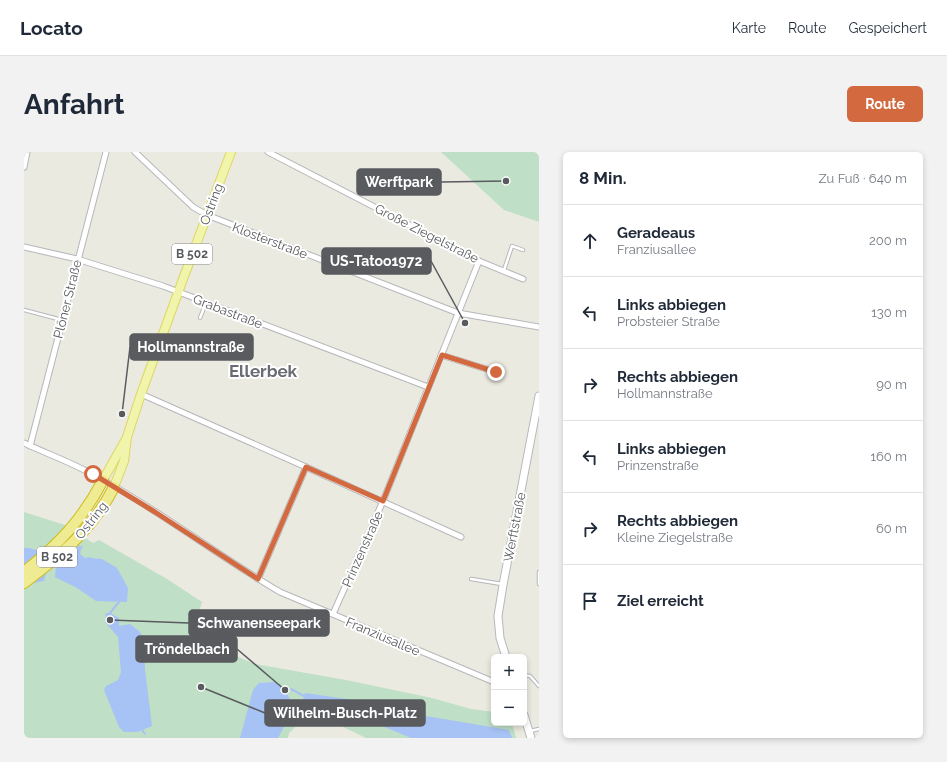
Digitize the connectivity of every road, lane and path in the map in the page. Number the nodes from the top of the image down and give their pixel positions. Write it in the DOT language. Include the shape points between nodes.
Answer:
graph roads {
  1 [pos="27,152"];
  2 [pos="106,152"];
  3 [pos="135,152"];
  4 [pos="231,152"];
  5 [pos="268,152"];
  6 [pos="24,167"];
  7 [pos="207,215"];
  8 [pos="24,246"];
  9 [pos="523,250"];
  10 [pos="77,259"];
  11 [pos="479,260"];
  12 [pos="503,271"];
  13 [pos="523,279"];
  14 [pos="178,292"];
  15 [pos="206,303"];
  16 [pos="24,310"];
  17 [pos="458,313"];
  18 [pos="200,318"];
  19 [pos="62,320"];
  20 [pos="539,327"];
  21 [pos="442,355"];
  22 [pos="496,372"];
  23 [pos="428,387"];
  24 [pos="141,394"];
  25 [pos="539,396"];
  26 [pos="127,437"];
  27 [pos="24,443"];
  28 [pos="30,446"];
  29 [pos="306,467"];
  30 [pos="103,480"];
  31 [pos="114,486"];
  32 [pos="383,501"];
  33 [pos="461,537"];
  34 [pos="24,572"];
  35 [pos="539,572"];
  36 [pos="258,579"];
  37 [pos="471,579"];
  38 [pos="24,583"];
  39 [pos="503,584"];
  40 [pos="539,584"];
  41 [pos="333,614"];
  42 [pos="505,654"];
  43 [pos="527,676"];
  44 [pos="491,681"];
  45 [pos="539,686"];
  46 [pos="539,729"];
  47 [pos="530,735"];
  1 -- 6 [label="street"];
  2 -- 10 [label="street, Plöner Straße"];
  3 -- 7 [label="street, Klosterstraße" via="192,207"];
  4 -- 7 [label="main road, Ostring / B 502"];
  5 -- 11 [label="street, Große Ziegelstraße"];
  7 -- 14 [label="main road, Ostring / B 502"];
  7 -- 17 [label="street, Klosterstraße"];
  8 -- 10 [label="street, Grabastraße"];
  9 -- 12 [label="lane" via="512,246"];
  10 -- 14 [label="street, Grabastraße"];
  10 -- 19 [label="street, Plöner Straße"];
  11 -- 12 [label="street, Große Ziegelstraße"];
  11 -- 17 [label="street, Prinzenstraße"];
  12 -- 13 [label="street, Große Ziegelstraße"];
  14 -- 15 [label="street, Grabastraße"];
  14 -- 24 [label="main road, Ostring / B 502"];
  15 -- 18 [label="lane"];
  15 -- 23 [label="street, Grabastraße"];
  16 -- 19 [label="lane"];
  17 -- 20 [label="street, Klosterstraße"];
  17 -- 21 [label="street, Prinzenstraße"];
  19 -- 28 [label="street, Plöner Straße"];
  21 -- 22 [label="street"];
  21 -- 23 [label="street, Prinzenstraße"];
  23 -- 32 [label="street, Prinzenstraße"];
  24 -- 26 [label="main road, Ostring / B 502"];
  24 -- 29 [label="street"];
  25 -- 39 [label="main road, Werftstraße"];
  26 -- 30 [label="main road, Ostring / B 502"];
  26 -- 31 [label="main road, Ostring / B 502" via="124,462"];
  27 -- 28 [label="street, Franziusallee"];
  28 -- 30 [label="street, Franziusallee"];
  29 -- 32 [label="street"];
  29 -- 36 [label="street"];
  30 -- 31 [label="street, Franziusallee"];
  30 -- 34 [label="highway, Ostring / B 502" via="78,520 57,544"];
  31 -- 36 [label="street, Franziusallee"];
  31 -- 38 [label="highway, Ostring / B 502" via="87,528"];
  32 -- 33 [label="street"];
  32 -- 41 [label="street, Prinzenstraße"];
  35 -- 40 [label="lane"];
  36 -- 41 [label="street, Franziusallee" via="280,592"];
  37 -- 39 [label="lane"];
  39 -- 42 [label="main road, Werftstraße" via="498,622"];
  41 -- 44 [label="street, Franziusallee"];
  43 -- 45 [label="lane"];
  46 -- 47 [label="lane"];
}
